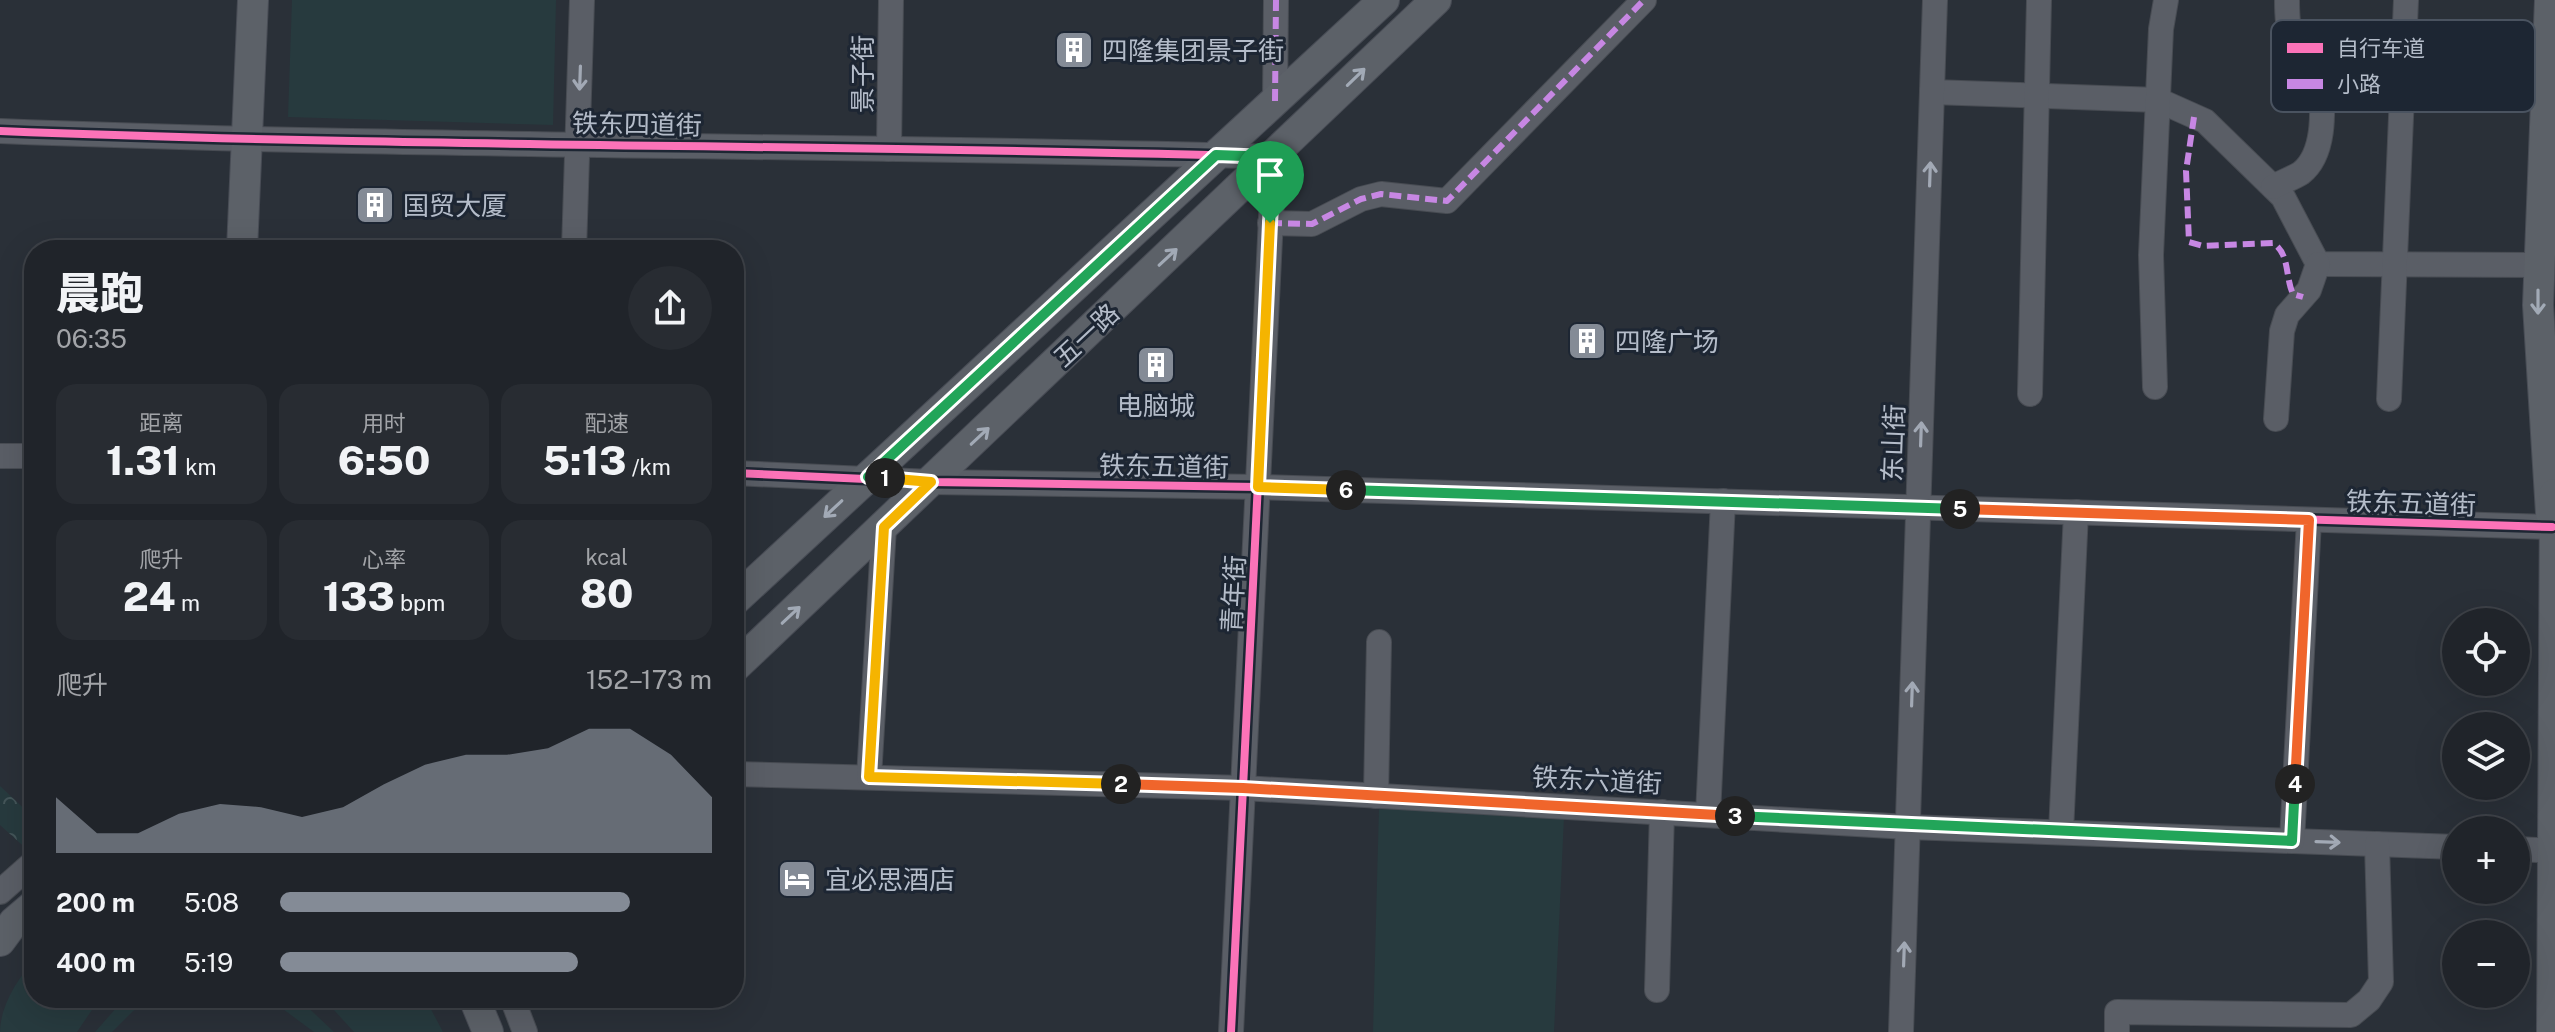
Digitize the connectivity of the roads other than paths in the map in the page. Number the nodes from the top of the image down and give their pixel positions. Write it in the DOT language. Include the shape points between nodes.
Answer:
graph roads {
  1 [pos="253,0"];
  2 [pos="582,0"];
  3 [pos="891,0"];
  4 [pos="1276,0"];
  5 [pos="1384,0"];
  6 [pos="1436,0"];
  7 [pos="1644,0"];
  8 [pos="1935,0"];
  9 [pos="2039,0"];
  10 [pos="2166,0"];
  11 [pos="2406,0"];
  12 [pos="2550,0"];
  13 [pos="2405,20"];
  14 [pos="1932,92"];
  15 [pos="2036,96"];
  16 [pos="2158,100"];
  17 [pos="1275,101"];
  18 [pos="2322,112"];
  19 [pos="2402,112"];
  20 [pos="0,131"];
  21 [pos="247,141"];
  22 [pos="578,143"];
  23 [pos="889,149"];
  24 [pos="1216,155"];
  25 [pos="1274,157"];
  26 [pos="2273,187"];
  27 [pos="1270,223"];
  28 [pos="242,240"];
  29 [pos="574,240"];
  30 [pos="2318,264"];
  31 [pos="2396,264"];
  32 [pos="2539,265"];
  33 [pos="2155,387"];
  34 [pos="2030,394"];
  35 [pos="2389,399"];
  36 [pos="2276,419"];
  37 [pos="0,456"];
  38 [pos="24,456"];
  39 [pos="744,473"];
  40 [pos="868,477"];
  41 [pos="931,482"];
  42 [pos="1258,487"];
  43 [pos="2555,494"];
  44 [pos="1723,501"];
  45 [pos="1918,508"];
  46 [pos="2076,512"];
  47 [pos="2309,520"];
  48 [pos="884,527"];
  49 [pos="2552,527"];
  50 [pos="744,592"];
  51 [pos="1379,642"];
  52 [pos="744,659"];
  53 [pos="744,774"];
  54 [pos="869,777"];
  55 [pos="1243,788"];
  56 [pos="1376,796"];
  57 [pos="1662,812"];
  58 [pos="1708,815"];
  59 [pos="1908,827"];
  60 [pos="2061,832"];
  61 [pos="2292,841"];
  62 [pos="2377,844"];
  63 [pos="2442,846"];
  64 [pos="2530,850"];
  65 [pos="2555,851"];
  66 [pos="24,871"];
  67 [pos="0,892"];
  68 [pos="1657,990"];
  69 [pos="478,1008"];
  70 [pos="516,1008"];
  71 [pos="488,1032"];
  72 [pos="525,1032"];
  73 [pos="1231,1032"];
  74 [pos="1901,1032"];
  75 [pos="2117,1032"];
  76 [pos="2552,1032"];
  1 -- 21 [label="main road"];
  2 -- 22 [label="street, one-way"];
  3 -- 23 [label="street, 景子街"];
  4 -- 17 [label="street"];
  5 -- 17 [label="main road, 五一路"];
  25 -- 6 [label="main road, 五一路, one-way"];
  7 -- 27 [label="street" via="1447,201 1381,194 1312,224"];
  8 -- 14 [label="street, 东山街"];
  9 -- 15 [label="street"];
  10 -- 16 [label="street"];
  11 -- 13 [label="street"];
  12 -- 32 [label="main road"];
  14 -- 15 [label="street"];
  45 -- 14 [label="street, 东山街, one-way"];
  15 -- 16 [label="street"];
  15 -- 34 [label="street"];
  16 -- 26 [label="street" via="2205,121"];
  16 -- 33 [label="street" via="2151,255"];
  17 -- 24 [label="main road, 五一路"];
  18 -- 26 [label="street" via="2315,156 2302,172"];
  19 -- 31 [label="street"];
  20 -- 21 [label="street, 铁东四道街"];
  21 -- 22 [label="street, 铁东四道街"];
  21 -- 28 [label="main road"];
  22 -- 23 [label="street, 铁东四道街"];
  22 -- 29 [label="street"];
  23 -- 24 [label="street, 铁东四道街"];
  24 -- 25 [label="street, 铁东四道街"];
  24 -- 40 [label="main road, 五一路"];
  25 -- 27 [label="street, 青年街"];
  41 -- 25 [label="main road, 五一路, one-way"];
  26 -- 30 [label="street"];
  27 -- 42 [label="street, 青年街"];
  30 -- 31 [label="street"];
  30 -- 36 [label="street" via="2309,290 2287,315 2282,331"];
  31 -- 32 [label="street"];
  31 -- 35 [label="street"];
  32 -- 49 [label="main road, one-way"];
  37 -- 38 [label="street"];
  39 -- 40 [label="street, 铁东五道街"];
  40 -- 41 [label="street, 铁东五道街"];
  40 -- 50 [label="main road, 五一路, one-way"];
  41 -- 42 [label="street, 铁东五道街"];
  41 -- 48 [label="main road, 五一路"];
  42 -- 44 [label="street, 铁东五道街"];
  42 -- 55 [label="street, 青年街"];
  43 -- 49 [label="main road"];
  44 -- 45 [label="street, 铁东五道街"];
  44 -- 58 [label="street"];
  45 -- 46 [label="street, 铁东五道街"];
  59 -- 45 [label="street, 东山街, one-way"];
  46 -- 47 [label="street, 铁东五道街"];
  46 -- 60 [label="street"];
  47 -- 49 [label="street, 铁东五道街"];
  47 -- 61 [label="street"];
  52 -- 48 [label="main road, 五一路, one-way"];
  48 -- 54 [label="street"];
  49 -- 65 [label="main road"];
  51 -- 56 [label="street"];
  53 -- 54 [label="street, 铁东六道街"];
  54 -- 55 [label="street, 铁东六道街"];
  55 -- 56 [label="street, 铁东六道街"];
  55 -- 73 [label="street, 青年街"];
  56 -- 57 [label="street, 铁东六道街"];
  57 -- 58 [label="street, 铁东六道街"];
  57 -- 68 [label="street"];
  58 -- 59 [label="street, 铁东六道街"];
  59 -- 60 [label="street, 铁东六道街"];
  74 -- 59 [label="street, 东山街, one-way"];
  60 -- 61 [label="street, 铁东六道街"];
  61 -- 62 [label="street, 铁东六道街, one-way"];
  62 -- 63 [label="street, 铁东六道街"];
  62 -- 75 [label="street" via="2381,982 2351,1015 2117,1012"];
  64 -- 65 [label="street"];
  65 -- 76 [label="main road"];
  66 -- 67 [label="street"];
  69 -- 71 [label="main road"];
  70 -- 72 [label="street"];
}
